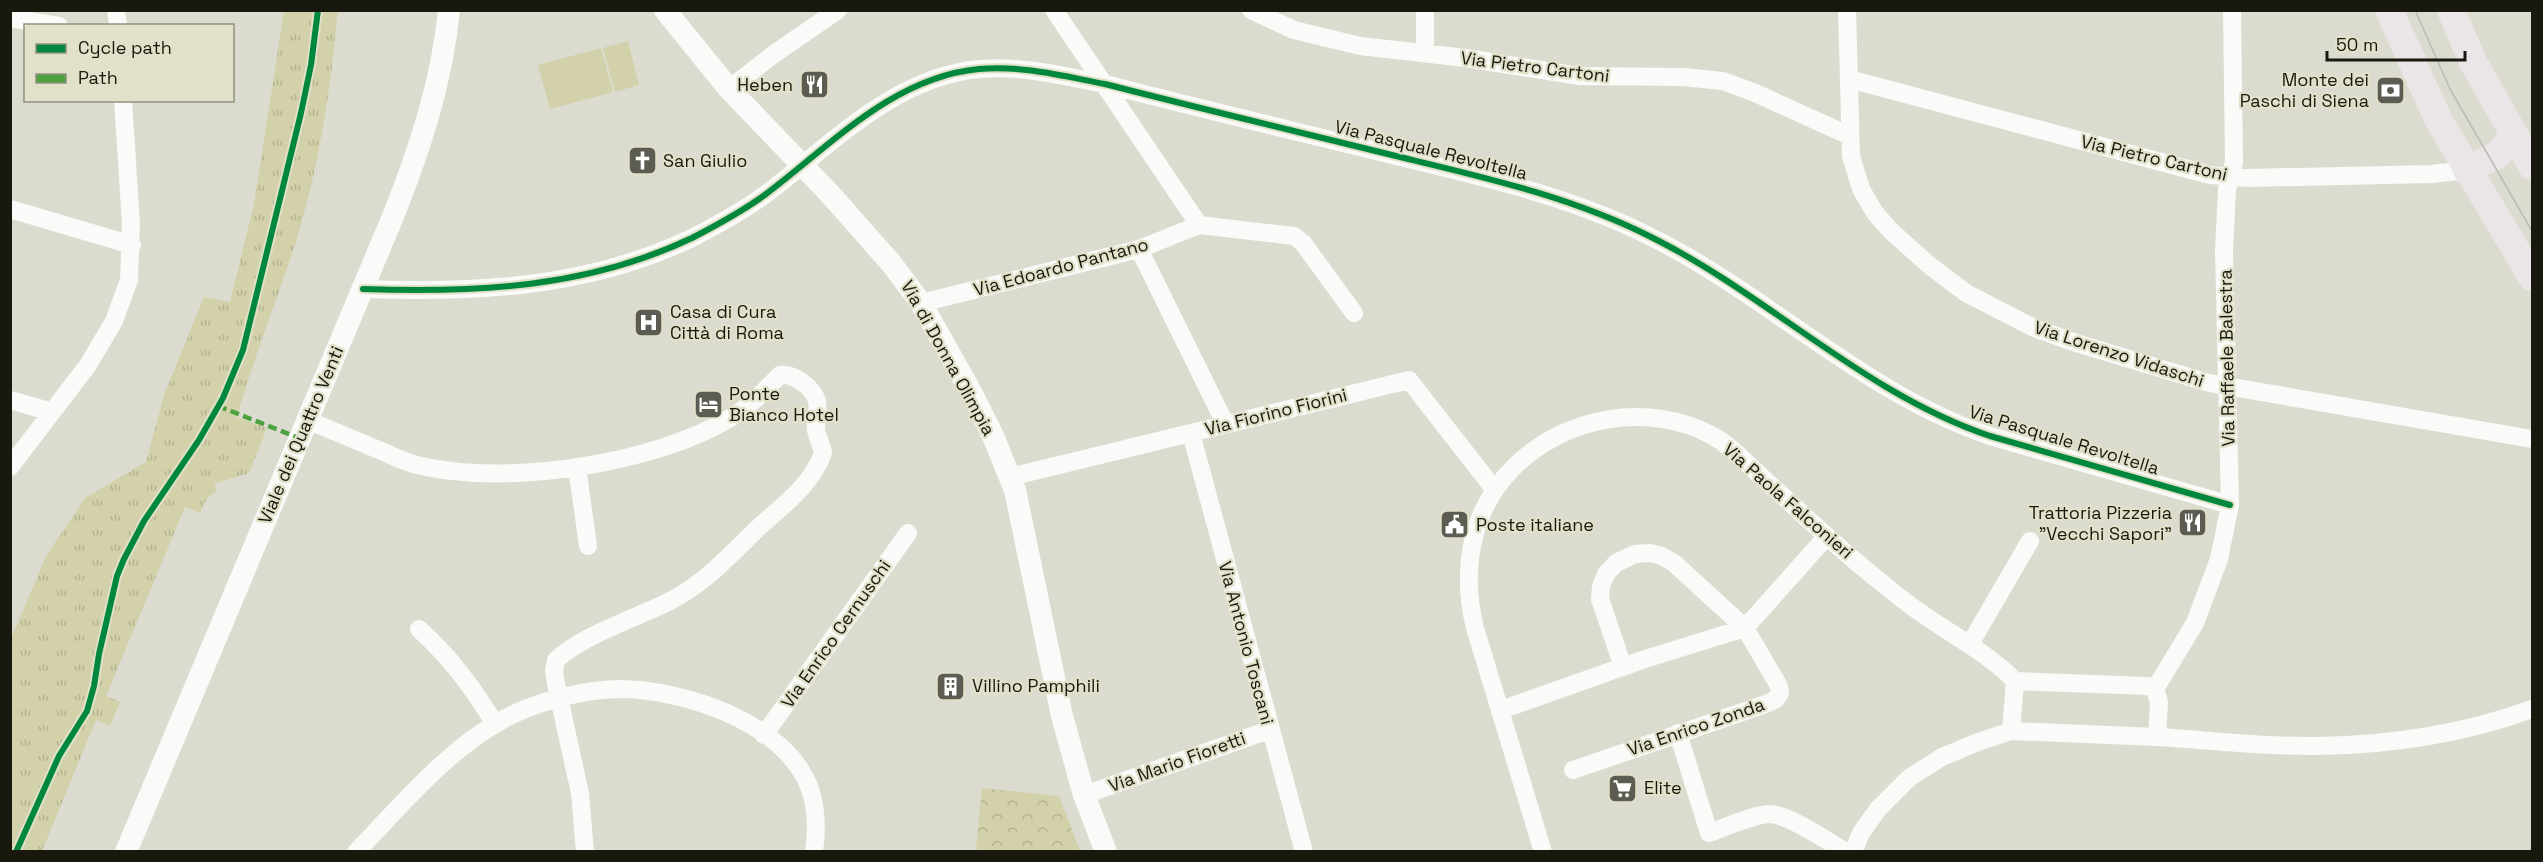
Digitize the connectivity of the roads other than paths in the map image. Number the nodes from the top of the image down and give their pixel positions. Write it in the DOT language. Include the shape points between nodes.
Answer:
graph roads {
  1 [pos="449,10"];
  2 [pos="665,10"];
  3 [pos="838,10"];
  4 [pos="1054,10"];
  5 [pos="1251,10"];
  6 [pos="1425,10"];
  7 [pos="1847,10"];
  8 [pos="2232,10"];
  9 [pos="2389,10"];
  10 [pos="2451,10"];
  11 [pos="10,18"];
  12 [pos="47,24"];
  13 [pos="1425,53"];
  14 [pos="1849,79"];
  15 [pos="1105,84"];
  16 [pos="729,89"];
  17 [pos="123,102"];
  18 [pos="2515,135"];
  19 [pos="1850,136"];
  20 [pos="802,165"];
  21 [pos="2532,166"];
  22 [pos="2467,170"];
  23 [pos="2229,178"];
  24 [pos="10,209"];
  25 [pos="1199,225"];
  26 [pos="132,245"];
  27 [pos="1139,249"];
  28 [pos="2532,277"];
  29 [pos="363,288"];
  30 [pos="921,303"];
  31 [pos="1354,313"];
  32 [pos="2228,386"];
  33 [pos="10,400"];
  34 [pos="52,412"];
  35 [pos="307,420"];
  36 [pos="1225,423"];
  37 [pos="1191,433"];
  38 [pos="2532,439"];
  39 [pos="10,467"];
  40 [pos="577,467"];
  41 [pos="1010,477"];
  42 [pos="1494,489"];
  43 [pos="2230,505"];
  44 [pos="908,532"];
  45 [pos="1827,536"];
  46 [pos="2030,541"];
  47 [pos="588,546"];
  48 [pos="1745,628"];
  49 [pos="419,629"];
  50 [pos="1970,644"];
  51 [pos="1623,668"];
  52 [pos="2015,681"];
  53 [pos="2155,689"];
  54 [pos="559,699"];
  55 [pos="2532,709"];
  56 [pos="1501,710"];
  57 [pos="495,724"];
  58 [pos="1269,730"];
  59 [pos="2011,731"];
  60 [pos="1678,732"];
  61 [pos="764,735"];
  62 [pos="2157,737"];
  63 [pos="1574,770"];
  64 [pos="1084,795"];
  65 [pos="126,852"];
  66 [pos="356,852"];
  67 [pos="585,852"];
  68 [pos="814,852"];
  69 [pos="1106,852"];
  70 [pos="1304,852"];
  71 [pos="1543,852"];
  72 [pos="1846,852"];
  73 [pos="1852,852"];
  1 -- 29 [label="street, Viale dei Quattro Venti" via="443,56 426,125"];
  2 -- 16 [label="street, Via di Donna Olimpia"];
  3 -- 16 [label="street"];
  4 -- 15 [label="street"];
  5 -- 13 [label="street, Via Pietro Cartoni" via="1294,30 1334,42"];
  6 -- 13 [label="street"];
  7 -- 14 [label="street, Via Lorenzo Vidaschi"];
  8 -- 23 [label="street, Via Raffaele Balestra" via="2234,162"];
  9 -- 22 [label="main road" via="2438,119"];
  10 -- 18 [label="main road" via="2468,51"];
  11 -- 12 [label="street"];
  13 -- 19 [label="street, Via Pietro Cartoni" via="1579,76 1723,81"];
  14 -- 19 [label="street, Via Lorenzo Vidaschi"];
  14 -- 23 [label="street, Via Pietro Cartoni"];
  15 -- 20 [label="street, Via Pasquale Revoltella" via="1011,68 977,69 945,76 862,117"];
  15 -- 25 [label="street"];
  15 -- 43 [label="street, Via Pasquale Revoltella" via="1487,178 1596,214 1666,244 1885,385 1954,422 1990,436"];
  16 -- 20 [label="street, Via di Donna Olimpia"];
  17 -- 26 [label="street"];
  18 -- 21 [label="main road"];
  18 -- 22 [label="main road" via="2497,155"];
  19 -- 32 [label="street, Via Lorenzo Vidaschi" via="1856,178 1875,213 1908,248 1966,293 2014,319 2076,343"];
  20 -- 29 [label="street, Via Pasquale Revoltella" via="720,223 663,251 598,273 477,290"];
  20 -- 30 [label="street, Via di Donna Olimpia" via="871,238"];
  22 -- 23 [label="street, Via Pietro Cartoni"];
  22 -- 28 [label="main road"];
  23 -- 32 [label="street, Via Raffaele Balestra" via="2224,251"];
  24 -- 26 [label="street"];
  25 -- 27 [label="street, Via Edoardo Pantano"];
  25 -- 31 [label="street" via="1294,236"];
  26 -- 34 [label="street" via="129,280 114,321 88,365"];
  27 -- 30 [label="street, Via Edoardo Pantano"];
  27 -- 36 [label="street"];
  29 -- 35 [label="street, Viale dei Quattro Venti"];
  30 -- 41 [label="street, Via di Donna Olimpia" via="971,392"];
  32 -- 38 [label="street, Via Lorenzo Vidaschi"];
  32 -- 43 [label="street, Via Raffaele Balestra"];
  33 -- 34 [label="street"];
  34 -- 39 [label="street"];
  35 -- 40 [label="street" via="412,464 436,469 506,474"];
  35 -- 65 [label="street, Viale dei Quattro Venti"];
  36 -- 37 [label="street, Via Fiorino Fiorini"];
  36 -- 42 [label="street, Via Fiorino Fiorini" via="1409,380"];
  37 -- 41 [label="street, Via Fiorino Fiorini"];
  37 -- 58 [label="street, Via Antonio Toscani"];
  40 -- 47 [label="street"];
  40 -- 54 [label="street" via="650,451 720,423 743,410 780,375 796,378 816,399 817,432 823,453 814,473 799,491 697,585 561,655 554,668"];
  41 -- 64 [label="street, Via di Donna Olimpia" via="1062,716"];
  42 -- 45 [label="street, Via Paola Falconieri" via="1515,466 1556,437 1611,419 1653,418 1691,427 1724,444"];
  42 -- 56 [label="street, Via Paola Falconieri" via="1471,547 1468,580 1475,628"];
  43 -- 53 [label="street, Via Raffaele Balestra" via="2219,559 2195,623"];
  44 -- 61 [label="street, Via Enrico Cernuschi"];
  45 -- 48 [label="street"];
  45 -- 50 [label="street, Via Paola Falconieri" via="1908,604"];
  46 -- 50 [label="street"];
  48 -- 51 [label="street"];
  48 -- 51 [label="street" via="1674,563 1655,554 1635,554 1612,567 1601,586 1600,599"];
  48 -- 60 [label="street, Via Enrico Zonda" via="1780,693 1763,705"];
  49 -- 57 [label="street" via="464,676"];
  50 -- 52 [label="street, Via Paola Falconieri"];
  51 -- 56 [label="street"];
  52 -- 53 [label="street"];
  52 -- 59 [label="street"];
  53 -- 62 [label="street" via="2159,702"];
  54 -- 57 [label="street" via="520,711"];
  54 -- 61 [label="street" via="604,690 656,692 723,712"];
  54 -- 67 [label="street" via="580,793"];
  55 -- 62 [label="street" via="2458,731 2385,743 2306,746"];
  56 -- 71 [label="street, Via Paola Falconieri"];
  57 -- 66 [label="street" via="445,763"];
  58 -- 64 [label="street, Via Mario Fioretti"];
  58 -- 70 [label="street, Via Antonio Toscani"];
  59 -- 62 [label="street"];
  59 -- 73 [label="street" via="1942,757 1909,778 1878,809"];
  60 -- 63 [label="street, Via Enrico Zonda"];
  60 -- 72 [label="street" via="1709,833 1772,814"];
  61 -- 68 [label="street" via="792,759 810,789 816,822"];
  64 -- 69 [label="street, Via di Donna Olimpia"];
}
